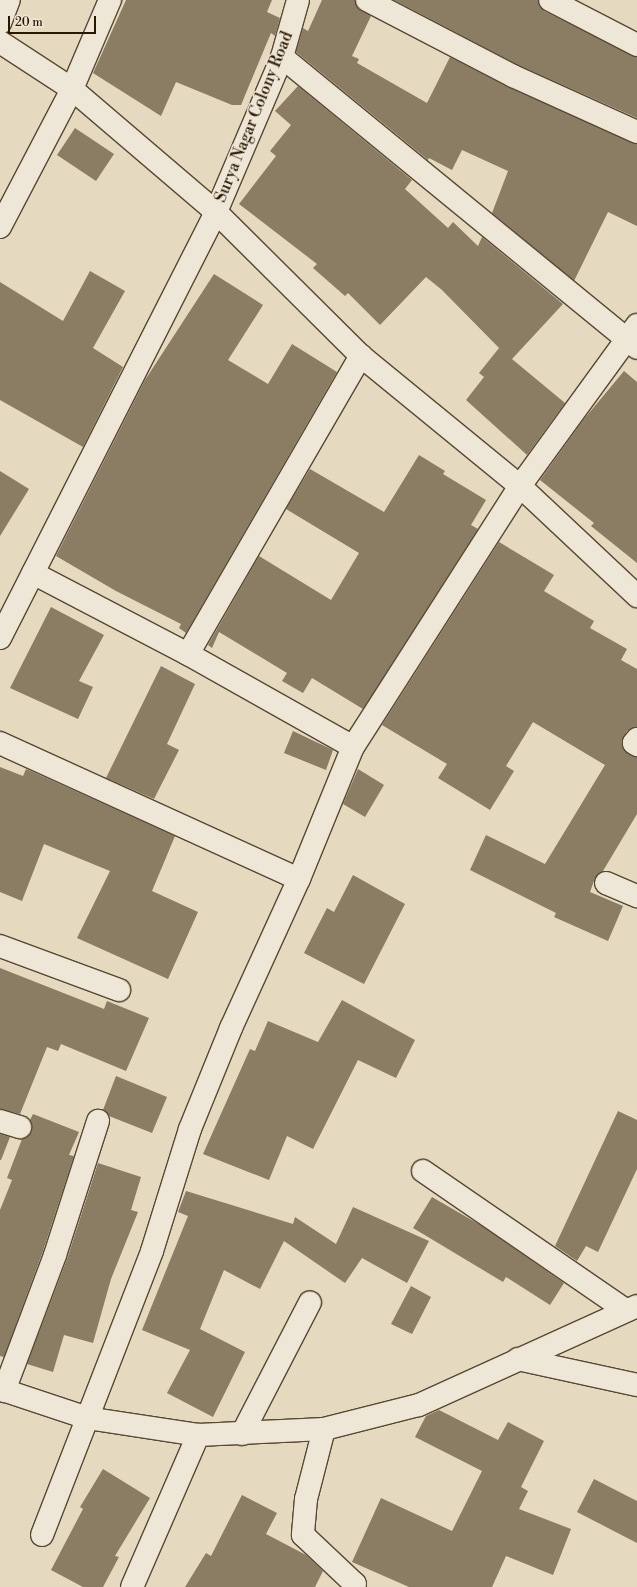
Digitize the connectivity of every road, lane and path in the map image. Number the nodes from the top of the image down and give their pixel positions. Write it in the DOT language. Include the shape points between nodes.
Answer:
graph roads {
  1 [pos="9,0"];
  2 [pos="110,0"];
  3 [pos="298,0"];
  4 [pos="367,0"];
  5 [pos="550,0"];
  6 [pos="0,23"];
  7 [pos="0,42"];
  8 [pos="637,45"];
  9 [pos="282,56"];
  10 [pos="72,89"];
  11 [pos="637,132"];
  12 [pos="216,212"];
  13 [pos="0,227"];
  14 [pos="634,337"];
  15 [pos="361,356"];
  16 [pos="520,486"];
  17 [pos="33,573"];
  18 [pos="637,596"];
  19 [pos="0,638"];
  20 [pos="188,654"];
  21 [pos="637,739"];
  22 [pos="0,743"];
  23 [pos="637,745"];
  24 [pos="353,746"];
  25 [pos="299,879"];
  26 [pos="606,883"];
  27 [pos="637,896"];
  28 [pos="0,946"];
  29 [pos="119,990"];
  30 [pos="98,1121"];
  31 [pos="423,1171"];
  32 [pos="310,1302"];
  33 [pos="631,1308"];
  34 [pos="518,1359"];
  35 [pos="637,1385"];
  36 [pos="2,1390"];
  37 [pos="87,1418"];
  38 [pos="324,1429"];
  39 [pos="242,1434"];
  40 [pos="198,1436"];
  41 [pos="42,1535"];
  42 [pos="356,1586"];
  43 [pos="132,1587"];
  1 -- 6 [label="street"];
  2 -- 10 [label="street"];
  3 -- 9 [label="street, Surya Nagar Colony Road"];
  4 -- 11 [label="street" via="513,76"];
  5 -- 8 [label="street"];
  7 -- 10 [label="street"];
  9 -- 12 [label="street, Surya Nagar Colony Road"];
  9 -- 14 [label="street"];
  10 -- 12 [label="street"];
  10 -- 13 [label="street"];
  12 -- 15 [label="street"];
  12 -- 17 [label="street, Surya Nagar Colony Road"];
  14 -- 16 [label="street"];
  15 -- 16 [label="street"];
  15 -- 20 [label="street"];
  16 -- 18 [label="street"];
  16 -- 24 [label="street"];
  17 -- 19 [label="street, Surya Nagar Colony Road"];
  17 -- 20 [label="street"];
  20 -- 24 [label="street"];
  21 -- 23 [label="street" via="634,743"];
  22 -- 25 [label="street"];
  24 -- 25 [label="street"];
  25 -- 37 [label="street" via="231,1028 190,1129 152,1251"];
  26 -- 27 [label="street"];
  28 -- 29 [label="street"];
  30 -- 36 [label="street" via="54,1255"];
  31 -- 33 [label="street"];
  32 -- 39 [label="street"];
  33 -- 34 [label="street"];
  34 -- 35 [label="street"];
  34 -- 38 [label="street" via="419,1405"];
  36 -- 37 [label="street"];
  37 -- 40 [label="street"];
  37 -- 41 [label="street"];
  38 -- 39 [label="street" via="271,1430"];
  38 -- 42 [label="street" via="306,1498 303,1535"];
  39 -- 40 [label="street"];
  40 -- 43 [label="street"];
}
